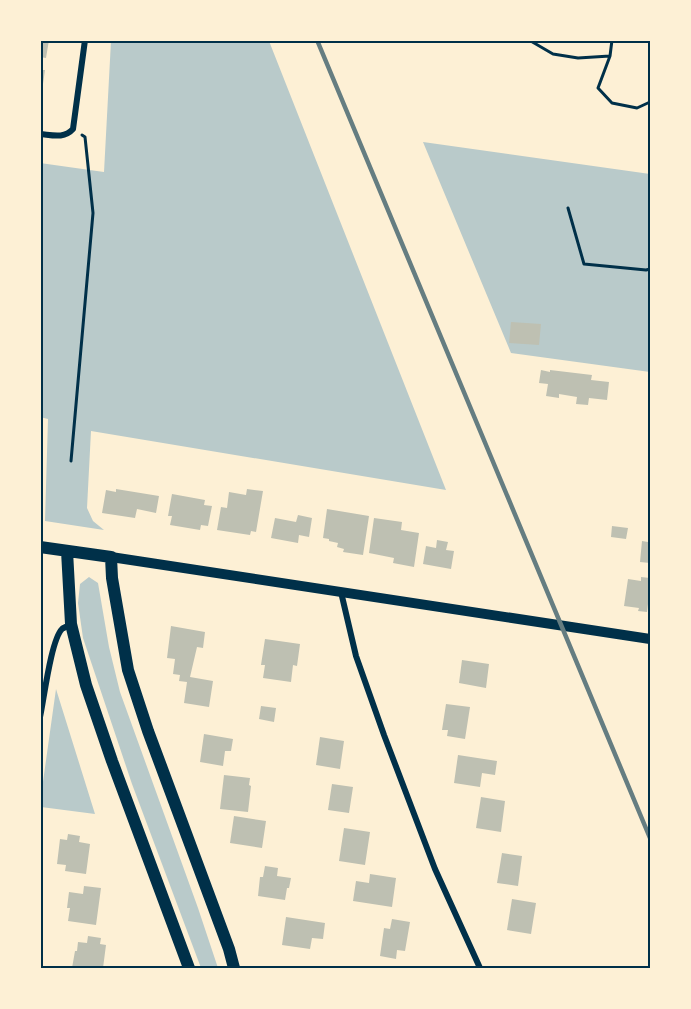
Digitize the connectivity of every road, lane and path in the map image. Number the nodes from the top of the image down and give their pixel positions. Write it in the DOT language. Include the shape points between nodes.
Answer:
graph roads {
  1 [pos="85,40"];
  2 [pos="529,40"];
  3 [pos="612,40"];
  4 [pos="610,56"];
  5 [pos="651,102"];
  6 [pos="73,129"];
  7 [pos="40,134"];
  8 [pos="568,208"];
  9 [pos="651,269"];
  10 [pos="71,461"];
  11 [pos="40,547"];
  12 [pos="67,551"];
  13 [pos="111,557"];
  14 [pos="341,592"];
  15 [pos="71,624"];
  16 [pos="651,639"];
  17 [pos="40,717"];
  18 [pos="189,969"];
  19 [pos="234,969"];
  20 [pos="480,969"];
  1 -- 6 [label="street"];
  2 -- 4 [label="path" via="553,54 578,58"];
  3 -- 4 [label="path"];
  4 -- 5 [label="path" via="598,88 612,103 637,108"];
  6 -- 7 [label="street" via="68,135"];
  6 -- 10 [label="path" via="85,137 93,213"];
  8 -- 9 [label="path" via="584,264"];
  11 -- 12 [label="main road"];
  12 -- 13 [label="main road"];
  12 -- 15 [label="main road"];
  13 -- 14 [label="street"];
  13 -- 19 [label="main road" via="128,670"];
  14 -- 16 [label="street"];
  14 -- 20 [label="street" via="356,656 384,735 435,868"];
  15 -- 17 [label="street" via="62,628 57,638"];
  15 -- 18 [label="main road" via="108,750"];
}
